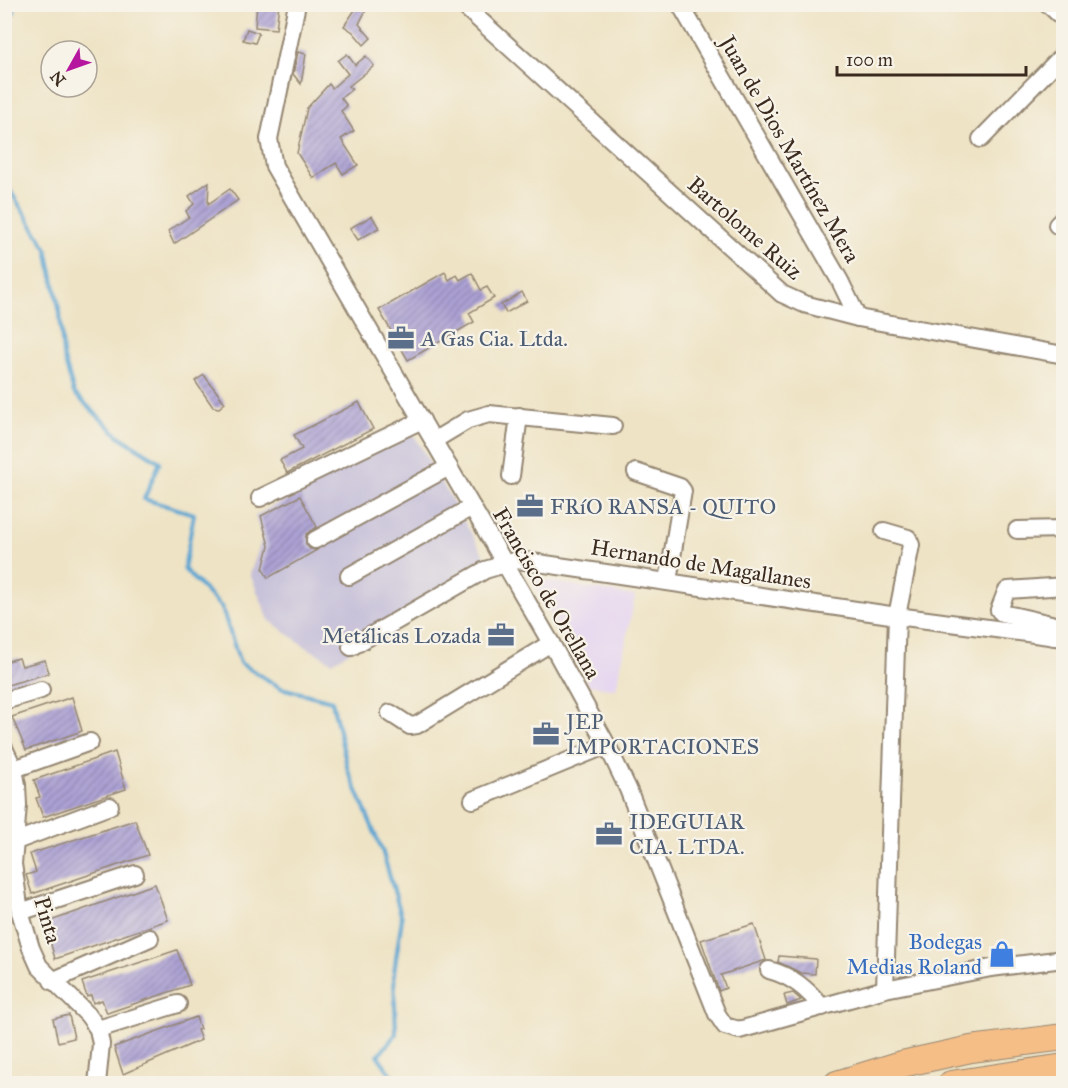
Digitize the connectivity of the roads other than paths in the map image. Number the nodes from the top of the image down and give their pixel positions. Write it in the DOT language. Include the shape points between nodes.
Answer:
graph roads {
  1 [pos="297,4"];
  2 [pos="462,4"];
  3 [pos="680,4"];
  4 [pos="1048,4"];
  5 [pos="1064,19"];
  6 [pos="1064,54"];
  7 [pos="981,139"];
  8 [pos="858,318"];
  9 [pos="1064,355"];
  10 [pos="519,416"];
  11 [pos="422,420"];
  12 [pos="613,426"];
  13 [pos="433,441"];
  14 [pos="449,467"];
  15 [pos="636,472"];
  16 [pos="511,476"];
  17 [pos="260,498"];
  18 [pos="472,507"];
  19 [pos="1064,529"];
  20 [pos="1017,530"];
  21 [pos="884,531"];
  22 [pos="315,540"];
  23 [pos="505,564"];
  24 [pos="349,576"];
  25 [pos="668,581"];
  26 [pos="1064,586"];
  27 [pos="897,616"];
  28 [pos="1059,638"];
  29 [pos="551,643"];
  30 [pos="351,646"];
  31 [pos="41,690"];
  32 [pos="4,701"];
  33 [pos="390,713"];
  34 [pos="90,742"];
  35 [pos="607,745"];
  36 [pos="4,748"];
  37 [pos="14,768"];
  38 [pos="473,800"];
  39 [pos="110,806"];
  40 [pos="16,841"];
  41 [pos="135,874"];
  42 [pos="20,912"];
  43 [pos="150,938"];
  44 [pos="1064,959"];
  45 [pos="769,970"];
  46 [pos="52,981"];
  47 [pos="885,989"];
  48 [pos="178,1004"];
  49 [pos="822,1007"];
  50 [pos="98,1029"];
  51 [pos="1064,1037"];
  52 [pos="1064,1067"];
  53 [pos="97,1083"];
  54 [pos="837,1083"];
  55 [pos="951,1083"];
  1 -- 11 [label="street, Francisco de Orellana" via="268,139 274,166"];
  2 -- 8 [label="street, Bartolome Ruiz" via="782,294"];
  3 -- 8 [label="street, Juan de Dios Martínez Mera"];
  4 -- 5 [label="street"];
  6 -- 7 [label="street"];
  8 -- 9 [label="street, Bartolome Ruiz"];
  10 -- 12 [label="street"];
  10 -- 13 [label="street" via="489,414 468,420"];
  10 -- 16 [label="street"];
  11 -- 13 [label="street, Francisco de Orellana"];
  11 -- 17 [label="street"];
  13 -- 14 [label="street, Francisco de Orellana"];
  14 -- 18 [label="street, Francisco de Orellana"];
  14 -- 22 [label="street"];
  15 -- 25 [label="street" via="683,491"];
  18 -- 23 [label="street, Francisco de Orellana"];
  18 -- 24 [label="street"];
  19 -- 20 [label="street"];
  21 -- 27 [label="street" via="911,541"];
  23 -- 25 [label="street, Hernando de Magallanes" via="533,561"];
  23 -- 29 [label="street, Francisco de Orellana"];
  23 -- 30 [label="street, Hernando de Magallanes" via="485,570"];
  25 -- 27 [label="street, Hernando de Magallanes"];
  26 -- 28 [label="street" via="1008,590 999,606 1002,613 1051,624"];
  27 -- 28 [label="street, Hernando de Magallanes"];
  27 -- 47 [label="street"];
  29 -- 33 [label="street" via="417,725 410,726"];
  29 -- 35 [label="street, Francisco de Orellana"];
  31 -- 32 [label="street"];
  34 -- 37 [label="street"];
  35 -- 38 [label="street"];
  35 -- 49 [label="street, Francisco de Orellana" via="725,1026 739,1030"];
  36 -- 37 [label="street, Pinta"];
  37 -- 40 [label="street, Pinta"];
  39 -- 40 [label="street"];
  40 -- 42 [label="street, Pinta" via="13,864"];
  41 -- 42 [label="street"];
  42 -- 46 [label="street, Pinta" via="39,966"];
  43 -- 46 [label="street"];
  44 -- 47 [label="street, Francisco de Orellana" via="991,968"];
  45 -- 49 [label="street" via="802,985"];
  46 -- 50 [label="street, Pinta"];
  47 -- 49 [label="street, Francisco de Orellana"];
  48 -- 50 [label="street"];
  50 -- 53 [label="street" via="101,1044"];
  51 -- 54 [label="highway" via="971,1049"];
  52 -- 55 [label="highway"];
}
